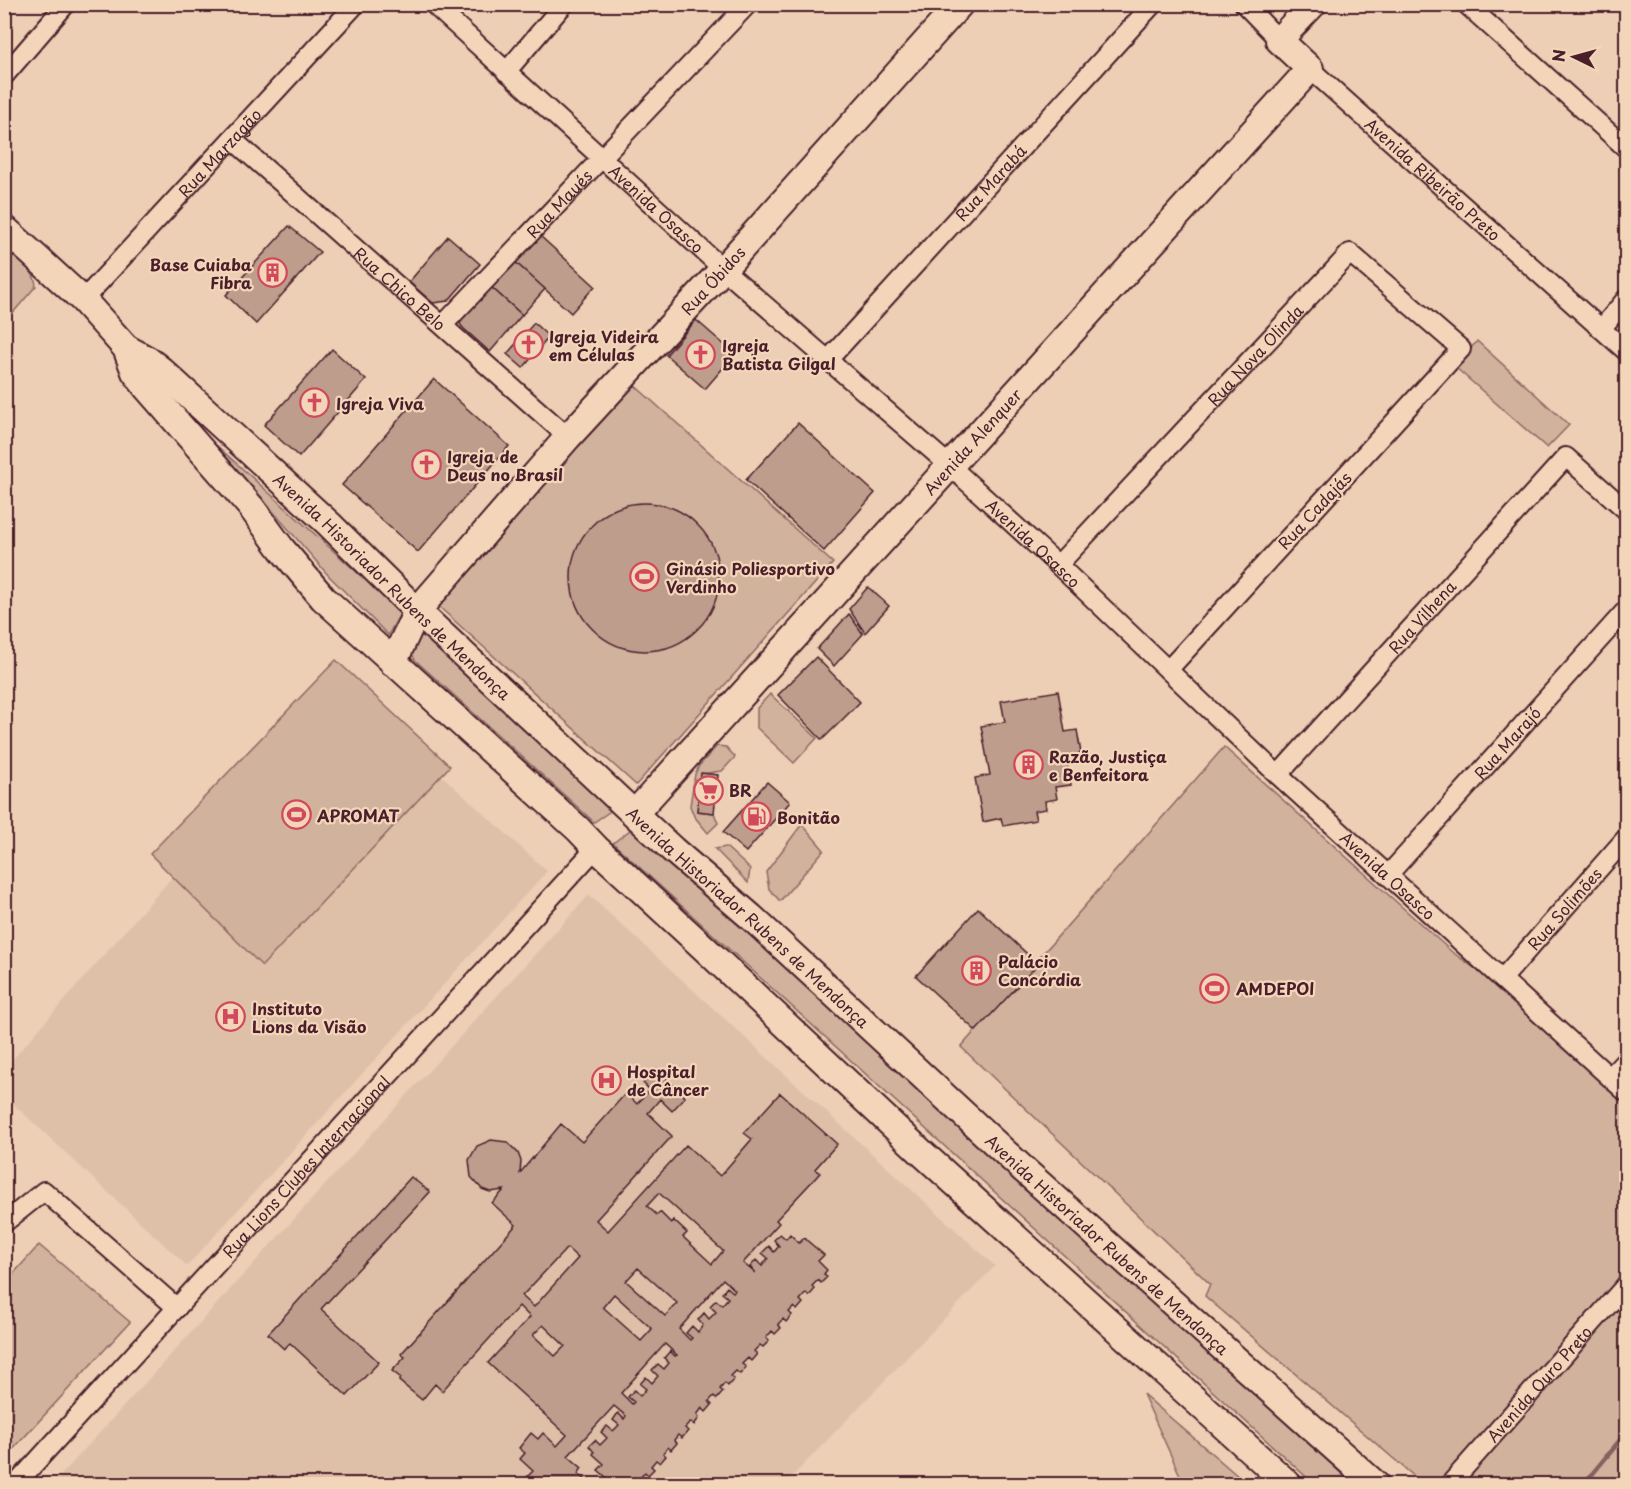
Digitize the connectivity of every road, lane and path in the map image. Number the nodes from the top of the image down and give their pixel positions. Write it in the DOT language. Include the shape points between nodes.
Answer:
graph roads {
  1 [pos="66,4"];
  2 [pos="356,4"];
  3 [pos="433,4"];
  4 [pos="564,4"];
  5 [pos="748,4"];
  6 [pos="960,4"];
  7 [pos="1153,4"];
  8 [pos="1244,4"];
  9 [pos="1313,4"];
  10 [pos="1466,4"];
  11 [pos="1279,40"];
  12 [pos="1310,69"];
  13 [pos="506,72"];
  14 [pos="4,76"];
  15 [pos="232,139"];
  16 [pos="1626,147"];
  17 [pos="602,159"];
  18 [pos="4,228"];
  19 [pos="723,269"];
  20 [pos="1626,299"];
  21 [pos="83,300"];
  22 [pos="443,325"];
  23 [pos="1602,328"];
  24 [pos="126,348"];
  25 [pos="1461,350"];
  26 [pos="1626,351"];
  27 [pos="827,361"];
  28 [pos="568,437"];
  29 [pos="949,465"];
  30 [pos="292,490"];
  31 [pos="251,507"];
  32 [pos="1626,510"];
  33 [pos="1058,564"];
  34 [pos="417,611"];
  35 [pos="1626,611"];
  36 [pos="393,663"];
  37 [pos="1168,670"];
  38 [pos="1278,775"];
  39 [pos="635,813"];
  40 [pos="1626,838"];
  41 [pos="596,848"];
  42 [pos="1388,875"];
  43 [pos="1502,979"];
  44 [pos="1626,1060"];
  45 [pos="1610,1077"];
  46 [pos="1626,1092"];
  47 [pos="4,1223"];
  48 [pos="1626,1285"];
  49 [pos="177,1308"];
  50 [pos="16,1485"];
  51 [pos="1288,1485"];
  52 [pos="1375,1485"];
  53 [pos="1450,1485"];
  1 -- 14 [label="street"];
  2 -- 15 [label="street, Rua Marzagão"];
  3 -- 13 [label="street, Avenida Osasco"];
  4 -- 13 [label="street"];
  5 -- 17 [label="street, Rua Maués"];
  6 -- 19 [label="main road, Rua Óbidos"];
  7 -- 27 [label="street, Rua Marabá"];
  8 -- 11 [label="street, Avenida Ribeirão Preto"];
  9 -- 11 [label="main road"];
  10 -- 16 [label="street"];
  11 -- 12 [label="main road, Avenida Ribeirão Preto"];
  12 -- 23 [label="street, Avenida Ribeirão Preto"];
  12 -- 29 [label="main road, Avenida Alenquer"];
  13 -- 17 [label="street, Avenida Osasco"];
  15 -- 21 [label="street, Rua Marzagão"];
  15 -- 22 [label="street, Rua Chico Belo"];
  17 -- 19 [label="street, Avenida Osasco"];
  17 -- 22 [label="street, Rua Maués"];
  18 -- 21 [label="main road, Avenida Historiador Rubens de Mendonça"];
  19 -- 27 [label="street, Avenida Osasco"];
  19 -- 28 [label="main road, Rua Óbidos"];
  20 -- 23 [label="street"];
  21 -- 24 [label="main road, Avenida Historiador Rubens de Mendonça"];
  22 -- 28 [label="street, Rua Chico Belo"];
  23 -- 26 [label="street, Avenida Ribeirão Preto"];
  24 -- 30 [label="main road, Avenida Historiador Rubens de Mendonça" via="161,370"];
  24 -- 31 [label="main road, Avenida Historiador Rubens de Mendonça" via="135,372 147,388"];
  25 -- 33 [label="street, Rua Nova Olinda" via="1350,253"];
  25 -- 37 [label="street, Rua Cadajás"];
  27 -- 29 [label="street, Avenida Osasco"];
  28 -- 34 [label="main road, Rua Óbidos"];
  29 -- 33 [label="street, Avenida Osasco"];
  29 -- 39 [label="main road, Avenida Alenquer"];
  30 -- 31 [label="main road" via="263,498"];
  30 -- 34 [label="main road, Avenida Historiador Rubens de Mendonça"];
  31 -- 36 [label="main road, Avenida Historiador Rubens de Mendonça" via="323,598"];
  32 -- 38 [label="street, Rua Vilhena" via="1566,457"];
  33 -- 37 [label="street, Avenida Osasco"];
  34 -- 36 [label="main road, Rua Óbidos"];
  34 -- 39 [label="main road, Avenida Historiador Rubens de Mendonça"];
  35 -- 42 [label="street, Rua Marajó"];
  36 -- 41 [label="main road, Avenida Historiador Rubens de Mendonça"];
  37 -- 38 [label="street, Avenida Osasco"];
  38 -- 42 [label="street, Avenida Osasco"];
  39 -- 52 [label="main road, Avenida Historiador Rubens de Mendonça"];
  40 -- 43 [label="street, Rua Solimões"];
  41 -- 49 [label="street, Rua Lions Clubes Internacional"];
  41 -- 51 [label="main road, Avenida Historiador Rubens de Mendonça" via="921,1152"];
  42 -- 43 [label="street, Avenida Osasco"];
  43 -- 45 [label="street, Avenida Osasco"];
  44 -- 45 [label="street"];
  45 -- 46 [label="street, Avenida Osasco"];
  47 -- 49 [label="street" via="44,1191"];
  48 -- 53 [label="street, Avenida Ouro Preto"];
  49 -- 50 [label="street, Rua Lions Clubes Internacional"];
}
